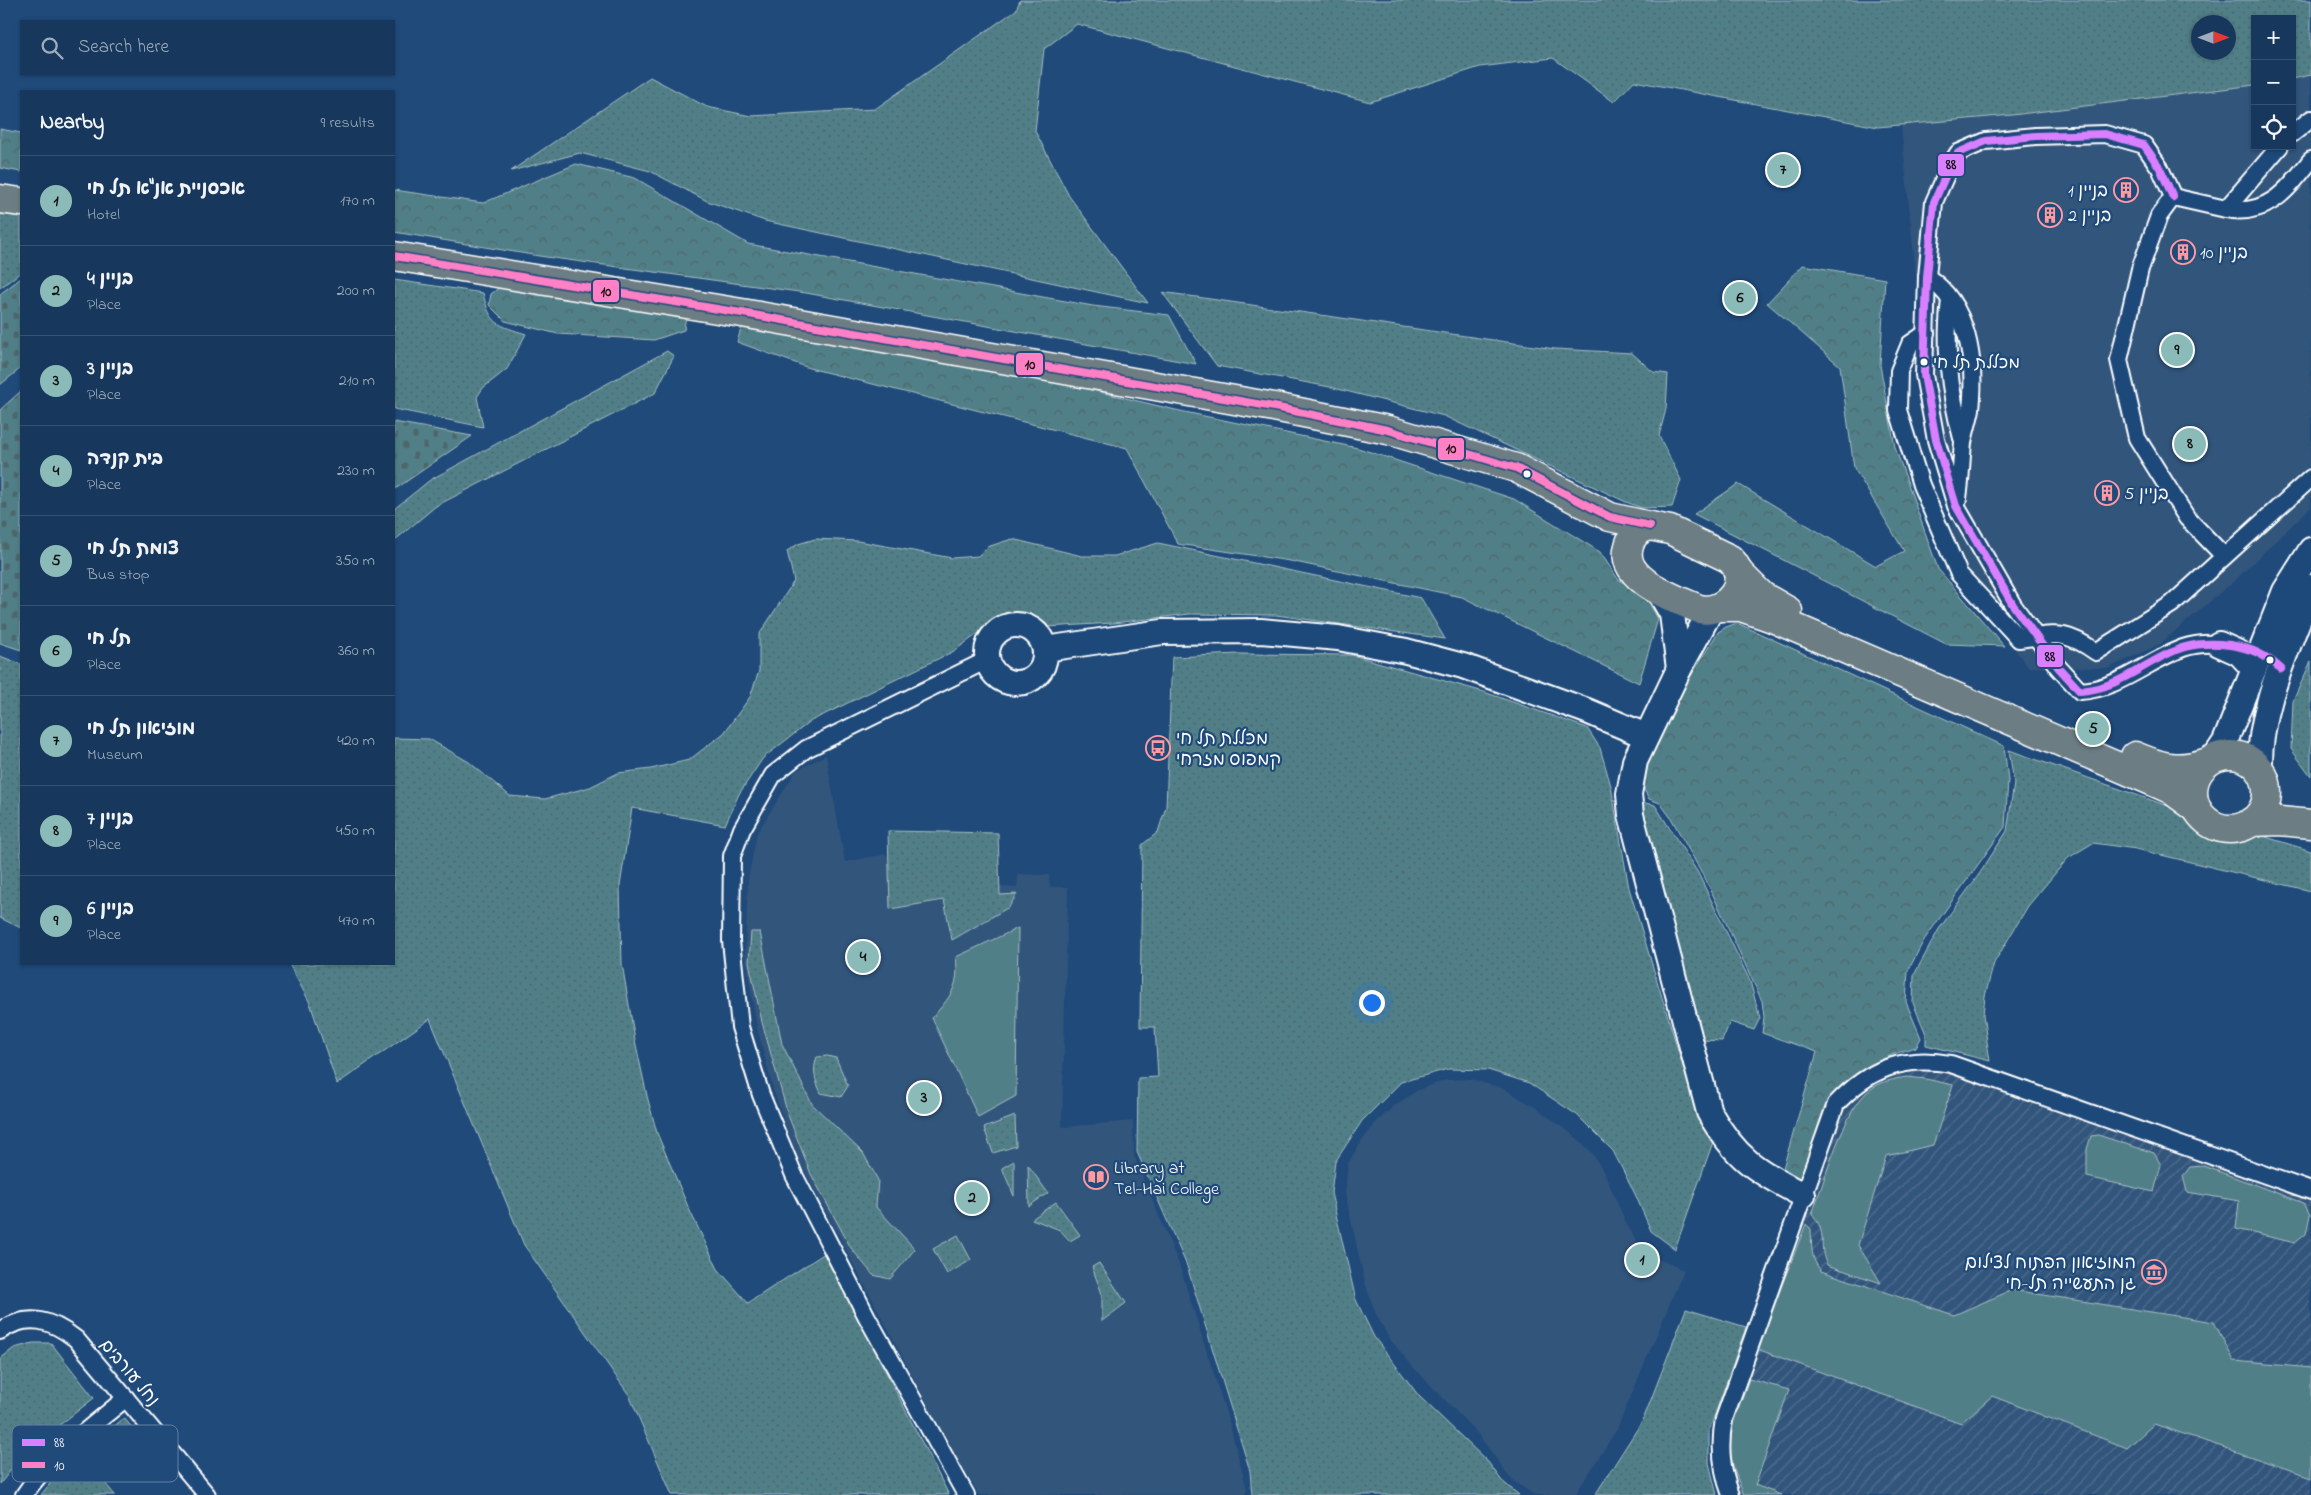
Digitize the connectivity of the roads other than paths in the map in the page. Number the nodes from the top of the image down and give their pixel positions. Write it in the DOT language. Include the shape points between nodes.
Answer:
graph roads {
  1 [pos="2311,119"];
  2 [pos="2296,131"];
  3 [pos="2277,150"];
  4 [pos="2311,160"];
  5 [pos="2173,197"];
  6 [pos="0,199"];
  7 [pos="20,202"];
  8 [pos="2226,209"];
  9 [pos="395,256"];
  10 [pos="1927,277"];
  11 [pos="1950,300"];
  12 [pos="1926,332"];
  13 [pos="1388,430"];
  14 [pos="1964,442"];
  15 [pos="2311,478"];
  16 [pos="1956,506"];
  17 [pos="1650,526"];
  18 [pos="2311,550"];
  19 [pos="2224,556"];
  20 [pos="1627,563"];
  21 [pos="1738,572"];
  22 [pos="2311,587"];
  23 [pos="1657,588"];
  24 [pos="1715,609"];
  25 [pos="2038,637"];
  26 [pos="2219,644"];
  27 [pos="1045,649"];
  28 [pos="988,660"];
  29 [pos="2256,661"];
  30 [pos="1679,669"];
  31 [pos="2281,669"];
  32 [pos="1646,736"];
  33 [pos="2211,760"];
  34 [pos="2263,779"];
  35 [pos="2196,808"];
  36 [pos="2311,816"];
  37 [pos="2251,822"];
  38 [pos="2311,824"];
  39 [pos="2311,1191"];
  40 [pos="1803,1195"];
  41 [pos="0,1331"];
  42 [pos="126,1398"];
  43 [pos="94,1425"];
  44 [pos="149,1425"];
  45 [pos="178,1460"];
  46 [pos="33,1482"];
  47 [pos="24,1495"];
  48 [pos="207,1495"];
  49 [pos="966,1495"];
  50 [pos="1731,1495"];
  1 -- 2 [label="street"];
  3 -- 8 [label="street"];
  4 -- 8 [label="street" via="2279,197 2255,211"];
  5 -- 8 [label="street"];
  5 -- 10 [label="street" via="2160,168 2144,144 2105,134 2035,136 1986,142 1958,153 1934,202"];
  5 -- 19 [label="street" via="2159,216 2140,269 2119,360 2137,438 2188,518"];
  6 -- 7 [label="highway"];
  9 -- 13 [label="highway" via="748,314"];
  10 -- 11 [label="street" via="1939,285"];
  10 -- 12 [label="street"];
  11 -- 14 [label="street" via="1948,319 1953,404"];
  11 -- 14 [label="street" via="1968,336 1972,369 1971,409"];
  12 -- 16 [label="street" via="1924,375 1936,440"];
  12 -- 25 [label="street" via="1910,344 1899,371 1898,410 1920,485 1959,574 2019,639"];
  13 -- 17 [label="highway" via="1516,468 1602,513"];
  13 -- 20 [label="highway" via="1514,484 1597,529 1610,538"];
  14 -- 16 [label="street" via="1962,479"];
  15 -- 19 [label="street"];
  16 -- 25 [label="street" via="2013,605"];
  17 -- 20 [label="highway" via="1635,533 1630,540"];
  17 -- 21 [label="highway" via="1670,530 1722,555 1734,564"];
  18 -- 29 [label="street" via="2284,590"];
  19 -- 25 [label="street" via="2172,604 2096,652 2077,638 2060,634"];
  20 -- 23 [label="highway" via="1637,576"];
  21 -- 24 [label="highway" via="1735,593 1727,604"];
  21 -- 33 [label="highway" via="1762,596 1794,614 2162,767 2183,768"];
  22 -- 31 [label="street"];
  23 -- 24 [label="highway" via="1699,609"];
  23 -- 30 [label="street" via="1672,614"];
  24 -- 30 [label="street"];
  24 -- 35 [label="highway" via="1741,608 1770,616 2170,789"];
  25 -- 26 [label="street" via="2058,667 2080,691 2095,690 2136,673 2184,647"];
  26 -- 29 [label="street"];
  27 -- 28 [label="street" via="1038,673 1024,682 1006,682 991,669"];
  27 -- 28 [label="street" via="1031,629 1006,626 993,636 987,652"];
  27 -- 32 [label="street" via="1162,632 1261,631 1338,638 1463,666"];
  28 -- 49 [label="street" via="806,749 773,775 742,829 732,856 731,941 740,1027 761,1095 794,1175 867,1317"];
  29 -- 31 [label="street"];
  29 -- 33 [label="street" via="2225,742"];
  30 -- 32 [label="street"];
  31 -- 34 [label="street" via="2263,721 2259,746"];
  32 -- 40 [label="street" via="1631,777 1631,815 1709,1112 1735,1152 1768,1177"];
  33 -- 34 [label="highway" via="2227,754 2240,756 2251,761"];
  33 -- 35 [label="highway" via="2196,776 2192,797"];
  34 -- 36 [label="highway" via="2284,802"];
  34 -- 37 [label="highway" via="2263,809"];
  35 -- 37 [label="highway" via="2203,819 2224,830"];
  37 -- 38 [label="highway"];
  39 -- 40 [label="street" via="1969,1070 1934,1061 1913,1061 1897,1064 1866,1078 1836,1104"];
  40 -- 50 [label="street" via="1724,1419 1720,1439 1721,1462"];
  41 -- 42 [label="street, נחל עורבים" via="20,1321 44,1320 60,1326 76,1339"];
  42 -- 43 [label="street"];
  42 -- 44 [label="street, נחל עורבים"];
  45 -- 48 [label="street, נחל עורבים"];
  46 -- 47 [label="street"];
}
